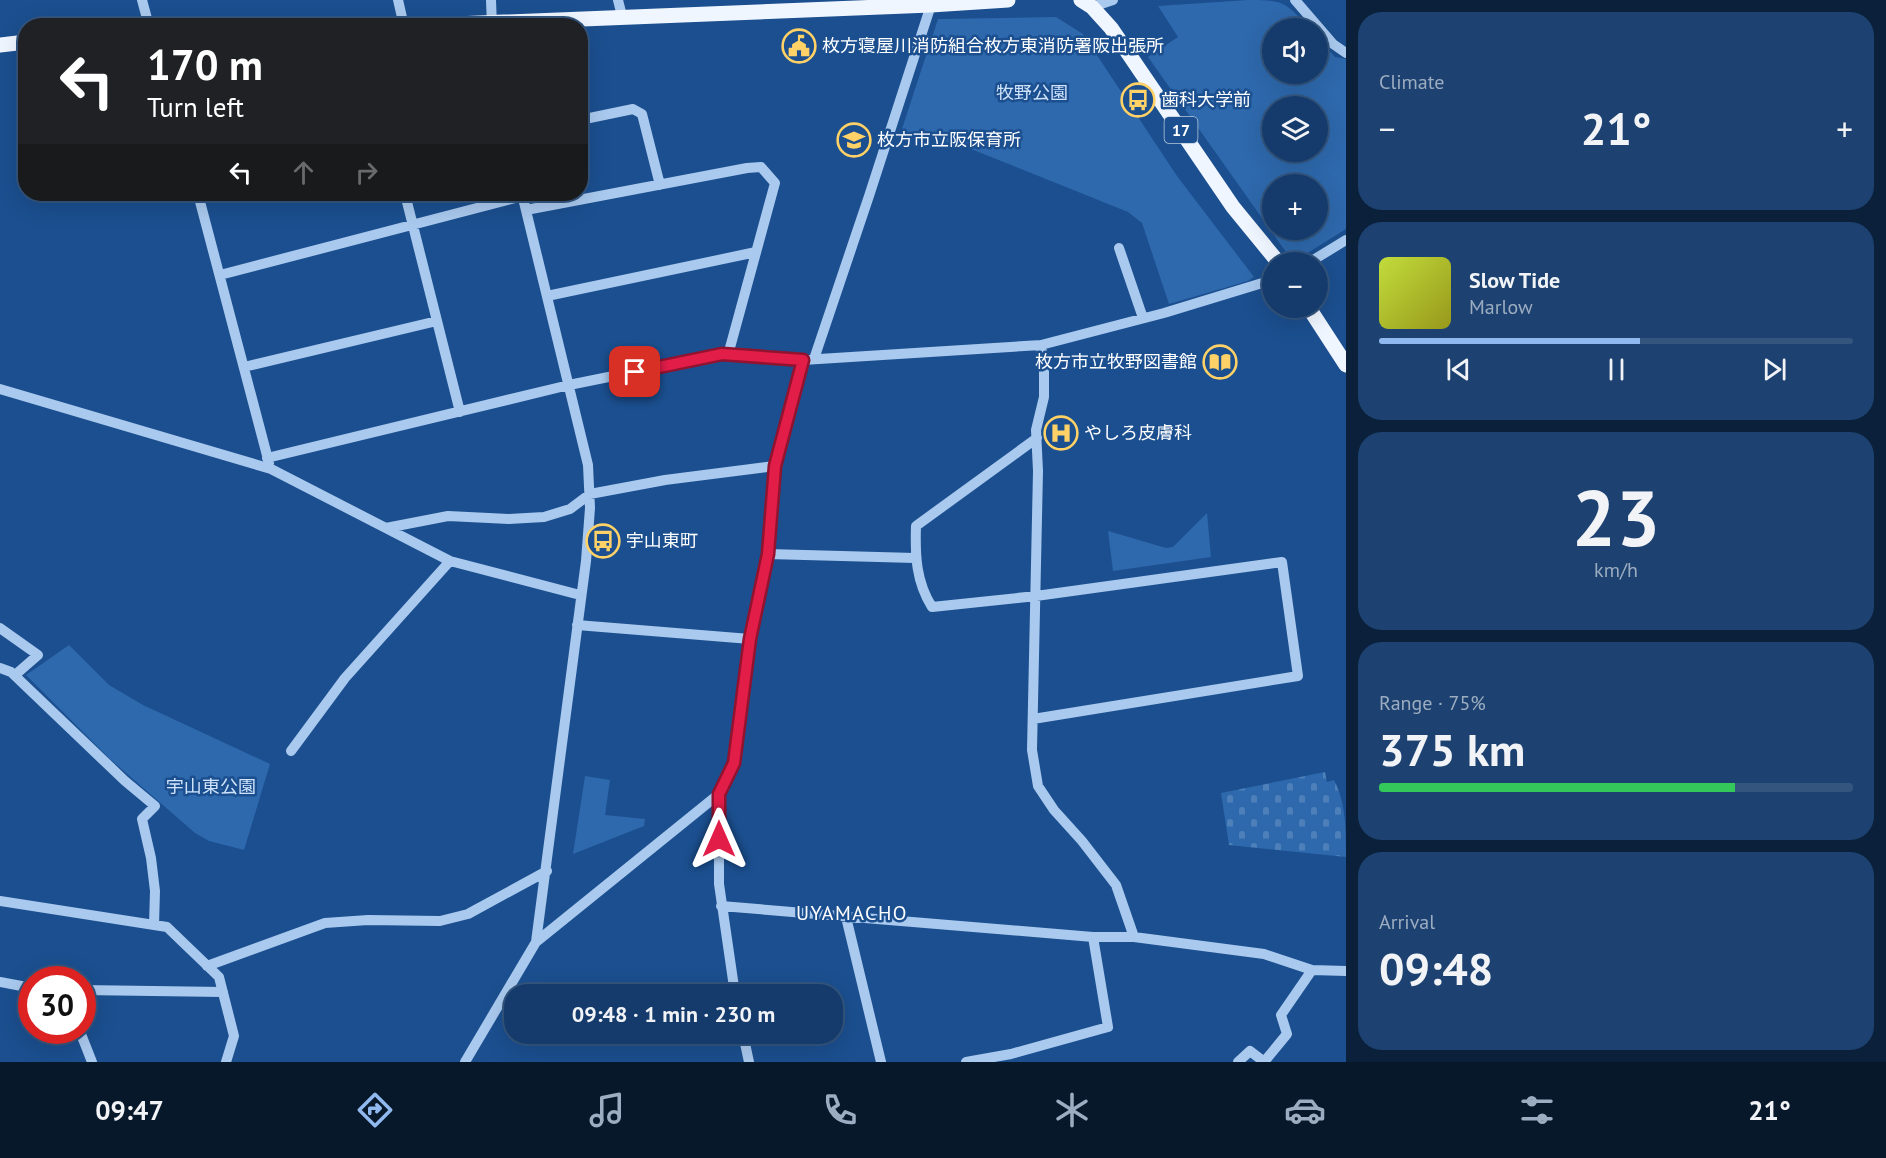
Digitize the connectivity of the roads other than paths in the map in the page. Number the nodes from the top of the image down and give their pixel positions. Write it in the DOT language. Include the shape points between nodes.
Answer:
graph roads {
  1 [pos="142,0"];
  2 [pos="398,0"];
  3 [pos="491,0"];
  4 [pos="618,0"];
  5 [pos="1008,0"];
  6 [pos="1113,0"];
  7 [pos="1295,0"];
  8 [pos="1087,3"];
  9 [pos="931,5"];
  10 [pos="740,6"];
  11 [pos="622,16"];
  12 [pos="147,18"];
  13 [pos="402,18"];
  14 [pos="492,18"];
  15 [pos="585,18"];
  16 [pos="18,43"];
  17 [pos="0,45"];
  18 [pos="1346,53"];
  19 [pos="588,118"];
  20 [pos="660,185"];
  21 [pos="588,198"];
  22 [pos="200,201"];
  23 [pos="407,201"];
  24 [pos="501,201"];
  25 [pos="524,201"];
  26 [pos="574,201"];
  27 [pos="526,210"];
  28 [pos="412,225"];
  29 [pos="1346,240"];
  30 [pos="1119,248"];
  31 [pos="756,252"];
  32 [pos="1270,252"];
  33 [pos="1326,252"];
  34 [pos="220,275"];
  35 [pos="1262,283"];
  36 [pos="547,296"];
  37 [pos="1143,318"];
  38 [pos="1316,318"];
  39 [pos="437,321"];
  40 [pos="1041,345"];
  41 [pos="728,355"];
  42 [pos="808,360"];
  43 [pos="1346,364"];
  44 [pos="244,367"];
  45 [pos="569,385"];
  46 [pos="0,389"];
  47 [pos="460,412"];
  48 [pos="1037,438"];
  49 [pos="269,464"];
  50 [pos="775,466"];
  51 [pos="590,494"];
  52 [pos="386,528"];
  53 [pos="768,554"];
  54 [pos="915,558"];
  55 [pos="450,561"];
  56 [pos="580,595"];
  57 [pos="1036,596"];
  58 [pos="577,625"];
  59 [pos="0,628"];
  60 [pos="750,639"];
  61 [pos="0,668"];
  62 [pos="15,675"];
  63 [pos="1033,719"];
  64 [pos="291,751"];
  65 [pos="719,794"];
  66 [pos="547,870"];
  67 [pos="0,902"];
  68 [pos="721,906"];
  69 [pos="846,917"];
  70 [pos="154,925"];
  71 [pos="1093,937"];
  72 [pos="1134,937"];
  73 [pos="536,942"];
  74 [pos="207,966"];
  75 [pos="1312,970"];
  76 [pos="1346,971"];
  77 [pos="0,982"];
  78 [pos="733,984"];
  79 [pos="18,987"];
  80 [pos="96,990"];
  81 [pos="223,992"];
  82 [pos="85,1044"];
  83 [pos="745,1044"];
  84 [pos="92,1062"];
  85 [pos="226,1062"];
  86 [pos="465,1062"];
  87 [pos="749,1062"];
  88 [pos="881,1062"];
  89 [pos="966,1062"];
  90 [pos="1238,1062"];
  91 [pos="1264,1062"];
  1 -- 12 [label="street"];
  2 -- 13 [label="street"];
  3 -- 14 [label="street"];
  4 -- 11 [label="street"];
  5 -- 9 [label="main road"];
  6 -- 8 [label="street"];
  7 -- 18 [label="street" via="1333,44"];
  8 -- 32 [label="main road, 17" via="1111,27 1233,207"];
  9 -- 10 [label="main road"];
  9 -- 42 [label="street" via="869,196"];
  10 -- 11 [label="main road"];
  11 -- 15 [label="main road"];
  16 -- 17 [label="main road"];
  19 -- 20 [label="street" via="633,109 642,114"];
  20 -- 21 [label="street"];
  20 -- 31 [label="street" via="761,167 775,183"];
  22 -- 34 [label="street"];
  23 -- 28 [label="street"];
  24 -- 28 [label="street"];
  25 -- 27 [label="street"];
  26 -- 27 [label="street"];
  27 -- 36 [label="street"];
  28 -- 34 [label="street"];
  28 -- 39 [label="street"];
  29 -- 33 [label="street"];
  30 -- 37 [label="street"];
  31 -- 36 [label="street"];
  31 -- 41 [label="street"];
  34 -- 44 [label="street"];
  35 -- 37 [label="street"];
  36 -- 45 [label="street"];
  37 -- 40 [label="street"];
  38 -- 43 [label="main road"];
  39 -- 44 [label="street"];
  39 -- 47 [label="street"];
  40 -- 42 [label="street"];
  40 -- 48 [label="street" via="1044,397"];
  41 -- 42 [label="street"];
  41 -- 45 [label="street"];
  42 -- 50 [label="street"];
  44 -- 49 [label="street"];
  45 -- 47 [label="street"];
  45 -- 51 [label="street" via="588,465"];
  46 -- 49 [label="street"];
  47 -- 49 [label="street"];
  48 -- 54 [label="street" via="916,526"];
  48 -- 57 [label="street"];
  49 -- 52 [label="street"];
  50 -- 51 [label="street"];
  50 -- 53 [label="street"];
  51 -- 52 [label="street" via="570,509 544,517 448,516"];
  51 -- 56 [label="street"];
  52 -- 55 [label="street"];
  53 -- 54 [label="street"];
  53 -- 60 [label="street"];
  54 -- 57 [label="street" via="923,594 932,607"];
  55 -- 56 [label="street"];
  55 -- 64 [label="street" via="345,678"];
  56 -- 58 [label="street"];
  57 -- 63 [label="street"];
  57 -- 63 [label="street" via="1282,562 1298,676"];
  58 -- 60 [label="street"];
  58 -- 66 [label="street"];
  59 -- 62 [label="street" via="38,655"];
  60 -- 65 [label="street" via="734,763"];
  61 -- 62 [label="street"];
  62 -- 70 [label="street" via="155,807 142,819 155,891"];
  63 -- 72 [label="street" via="1032,750 1038,786 1116,885"];
  65 -- 68 [label="street"];
  65 -- 73 [label="street"];
  66 -- 73 [label="street"];
  66 -- 74 [label="street" via="468,914 440,921 325,923"];
  67 -- 70 [label="street"];
  68 -- 69 [label="street"];
  68 -- 78 [label="street"];
  69 -- 71 [label="street"];
  69 -- 88 [label="street"];
  70 -- 74 [label="street" via="167,927"];
  71 -- 72 [label="street"];
  71 -- 89 [label="street" via="1108,1027 1011,1054"];
  72 -- 75 [label="street" via="1264,954"];
  73 -- 86 [label="street"];
  74 -- 81 [label="street" via="219,977"];
  75 -- 76 [label="street"];
  75 -- 91 [label="street" via="1281,1016 1287,1034"];
  77 -- 79 [label="street"];
  80 -- 81 [label="street"];
  81 -- 85 [label="street" via="234,1036"];
  82 -- 84 [label="street"];
  83 -- 87 [label="street"];
  90 -- 91 [label="street" via="1250,1051"];
}
